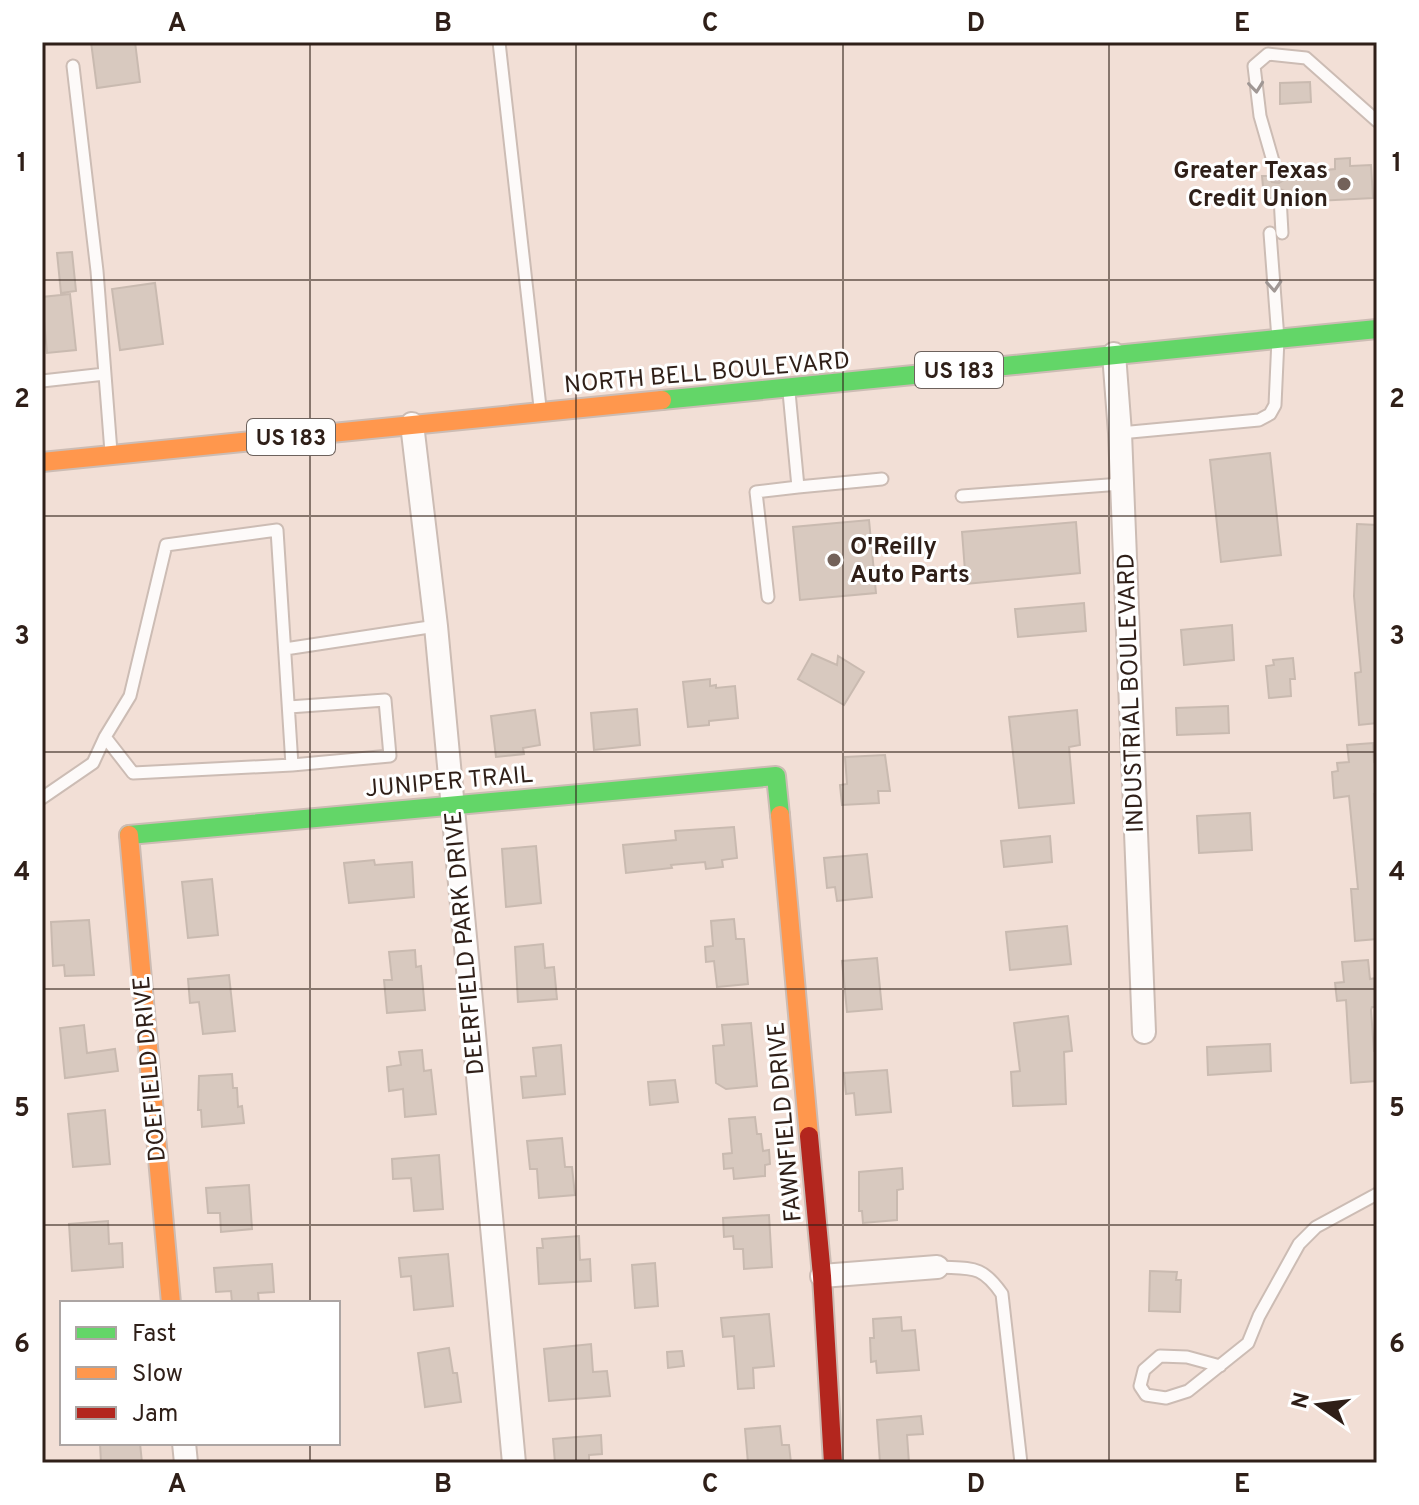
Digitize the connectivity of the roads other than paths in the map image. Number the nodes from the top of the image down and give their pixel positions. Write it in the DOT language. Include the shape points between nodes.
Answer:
graph roads {
  1 [pos="499,42"];
  2 [pos="73,66"];
  3 [pos="1377,121"];
  4 [pos="1277,175"];
  5 [pos="1280,197"];
  6 [pos="1377,329"];
  7 [pos="1278,339"];
  8 [pos="1114,354"];
  9 [pos="105,374"];
  10 [pos="42,381"];
  11 [pos="788,389"];
  12 [pos="540,412"];
  13 [pos="412,424"];
  14 [pos="1120,433"];
  15 [pos="112,456"];
  16 [pos="42,462"];
  17 [pos="882,479"];
  18 [pos="1121,484"];
  19 [pos="798,487"];
  20 [pos="962,496"];
  21 [pos="768,597"];
  22 [pos="436,626"];
  23 [pos="285,649"];
  24 [pos="289,707"];
  25 [pos="105,737"];
  26 [pos="292,765"];
  27 [pos="776,776"];
  28 [pos="42,798"];
  29 [pos="451,805"];
  30 [pos="127,835"];
  31 [pos="1144,1032"];
  32 [pos="1377,1194"];
  33 [pos="937,1267"];
  34 [pos="822,1276"];
  35 [pos="171,1301"];
  36 [pos="1220,1366"];
  37 [pos="514,1463"];
  38 [pos="833,1463"];
  39 [pos="1021,1463"];
  1 -- 12 [label="lane"];
  2 -- 9 [label="lane"];
  3 -- 4 [label="lane, one-way" via="1306,58 1268,54 1254,66 1260,116"];
  5 -- 7 [label="lane, one-way"];
  6 -- 7 [label="street, NORTH BELL BOULEVARD / US 183"];
  7 -- 8 [label="street, NORTH BELL BOULEVARD / US 183"];
  7 -- 14 [label="lane" via="1275,405 1270,414 1259,420"];
  8 -- 11 [label="street, NORTH BELL BOULEVARD / US 183"];
  8 -- 14 [label="street, INDUSTRIAL BOULEVARD"];
  9 -- 10 [label="lane"];
  9 -- 15 [label="lane"];
  11 -- 12 [label="street, NORTH BELL BOULEVARD / US 183"];
  11 -- 19 [label="lane"];
  12 -- 13 [label="street, NORTH BELL BOULEVARD / US 183"];
  13 -- 15 [label="street, NORTH BELL BOULEVARD / US 183"];
  13 -- 22 [label="street, DEERFIELD PARK DRIVE"];
  14 -- 18 [label="street, INDUSTRIAL BOULEVARD"];
  15 -- 16 [label="street, NORTH BELL BOULEVARD / US 183"];
  17 -- 19 [label="lane"];
  18 -- 20 [label="lane"];
  18 -- 31 [label="street, INDUSTRIAL BOULEVARD"];
  19 -- 21 [label="lane" via="756,492"];
  22 -- 23 [label="lane"];
  22 -- 29 [label="street, DEERFIELD PARK DRIVE"];
  23 -- 24 [label="lane"];
  23 -- 25 [label="lane" via="277,530 166,545 130,696"];
  24 -- 26 [label="lane"];
  24 -- 26 [label="lane" via="385,700 390,756"];
  25 -- 26 [label="lane" via="133,773"];
  25 -- 28 [label="lane" via="93,763"];
  27 -- 29 [label="street, JUNIPER TRAIL"];
  27 -- 34 [label="street, FAWNFIELD DRIVE"];
  29 -- 30 [label="street, JUNIPER TRAIL"];
  29 -- 37 [label="street, DEERFIELD PARK DRIVE"];
  30 -- 35 [label="street, DOEFIELD DRIVE"];
  32 -- 36 [label="lane" via="1316,1227 1299,1244 1248,1343"];
  33 -- 34 [label="street"];
  33 -- 39 [label="lane" via="987,1274 1002,1294"];
  34 -- 38 [label="street, FAWNFIELD DRIVE"];
  36 -- 36 [label="lane" via="1188,1391 1166,1398 1146,1395 1140,1386 1144,1370 1160,1356"];
}
